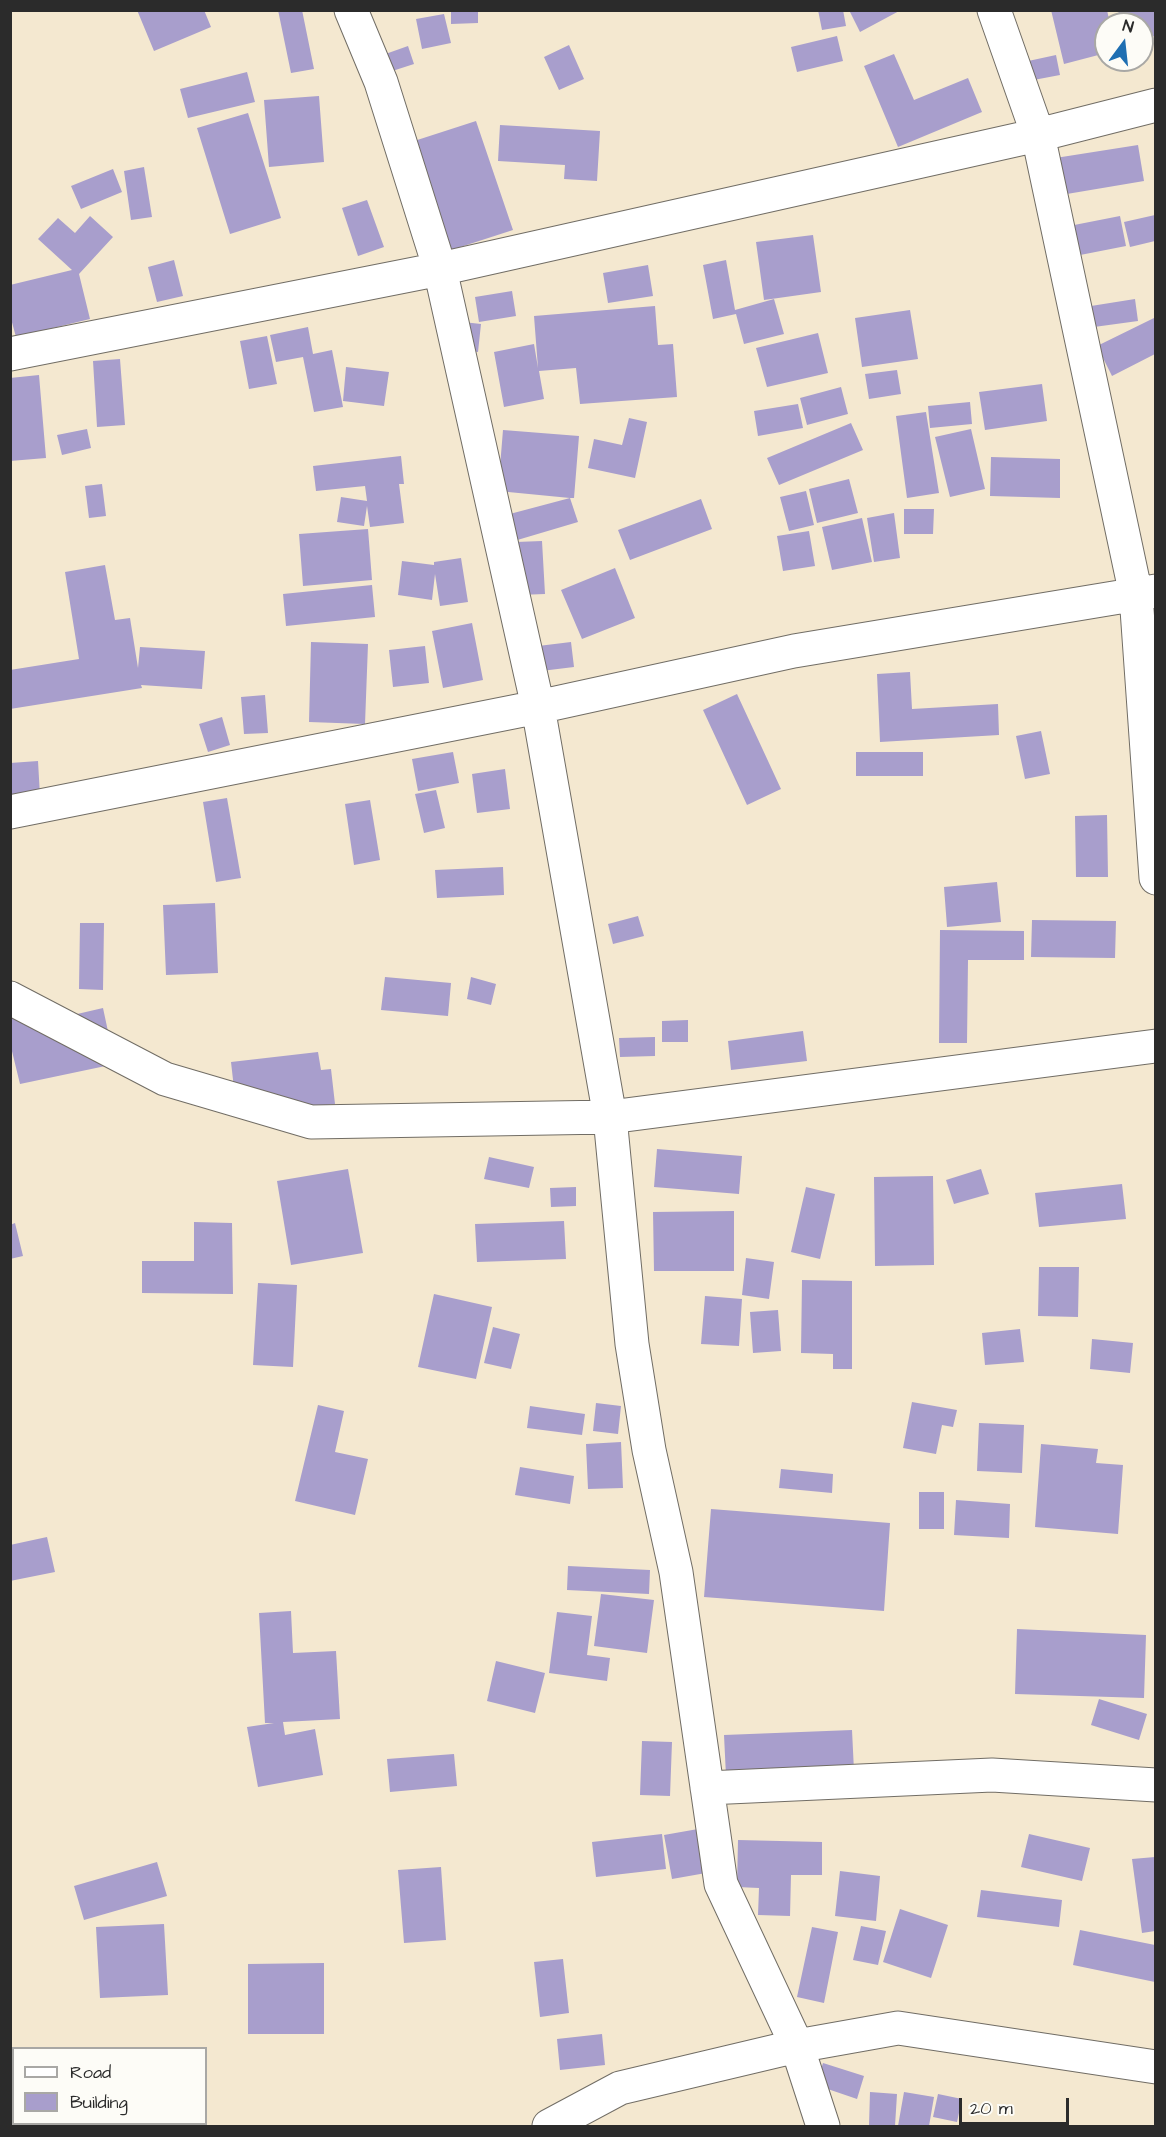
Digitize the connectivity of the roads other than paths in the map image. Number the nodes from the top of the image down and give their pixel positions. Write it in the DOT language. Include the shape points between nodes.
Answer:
graph roads {
  1 [pos="351,10"];
  2 [pos="994,10"];
  3 [pos="1155,105"];
  4 [pos="1038,135"];
  5 [pos="440,269"];
  6 [pos="10,354"];
  7 [pos="1146,593"];
  8 [pos="538,707"];
  9 [pos="10,812"];
  10 [pos="1155,878"];
  11 [pos="10,998"];
  12 [pos="1155,1046"];
  13 [pos="610,1117"];
  14 [pos="1155,1785"];
  15 [pos="707,1788"];
  16 [pos="797,2046"];
  17 [pos="1155,2067"];
  18 [pos="549,2127"];
  19 [pos="823,2127"];
  1 -- 5 [label="street" via="381,82"];
  2 -- 4 [label="street"];
  3 -- 4 [label="street"];
  4 -- 5 [label="street"];
  4 -- 7 [label="street"];
  5 -- 6 [label="street"];
  5 -- 8 [label="street"];
  7 -- 8 [label="street" via="794,651"];
  7 -- 10 [label="street"];
  8 -- 9 [label="street"];
  8 -- 13 [label="street"];
  11 -- 13 [label="street" via="165,1079 311,1122"];
  12 -- 13 [label="street"];
  13 -- 15 [label="street" via="632,1344 649,1450 676,1572"];
  14 -- 15 [label="street" via="992,1775"];
  15 -- 16 [label="street" via="721,1884"];
  16 -- 17 [label="street" via="898,2028"];
  16 -- 18 [label="street" via="620,2088"];
  16 -- 19 [label="street"];
}
